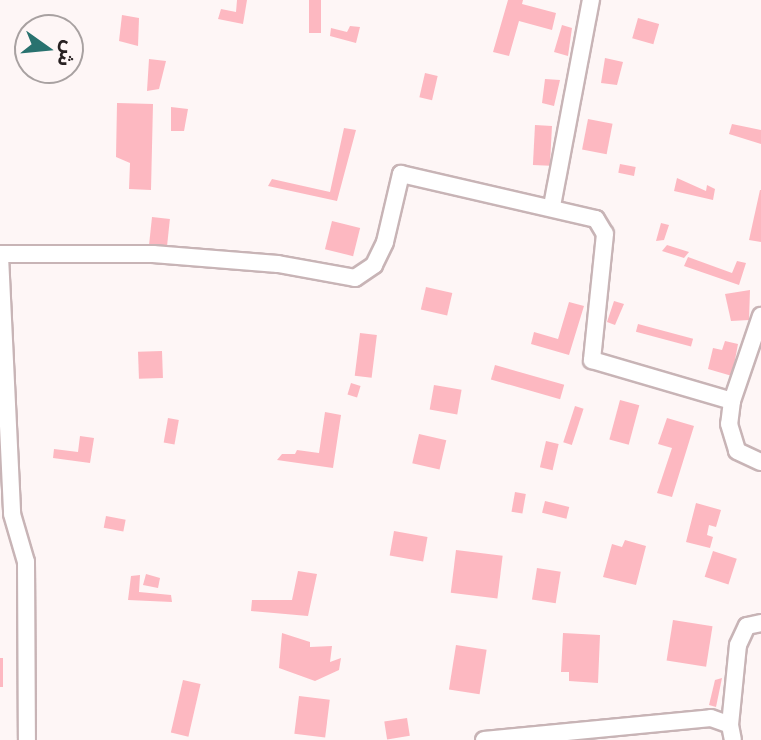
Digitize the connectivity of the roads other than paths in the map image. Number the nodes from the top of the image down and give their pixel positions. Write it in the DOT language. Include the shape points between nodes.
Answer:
graph roads {
  1 [pos="591,0"];
  2 [pos="552,206"];
  3 [pos="0,255"];
  4 [pos="761,316"];
  5 [pos="733,401"];
  6 [pos="761,462"];
  7 [pos="761,623"];
  8 [pos="732,732"];
  9 [pos="536,737"];
  10 [pos="27,740"];
  11 [pos="484,740"];
  1 -- 2 [label="street"];
  2 -- 3 [label="street" via="401,174 385,242 374,265 355,278 278,264 153,254"];
  2 -- 5 [label="street" via="596,219 605,234 592,360"];
  3 -- 10 [label="street" via="12,514 26,562"];
  4 -- 5 [label="street"];
  5 -- 6 [label="street" via="729,424 737,451"];
  7 -- 8 [label="street" via="747,626 738,645"];
  8 -- 9 [label="street" via="711,718 660,720"];
  9 -- 11 [label="street"];
}
